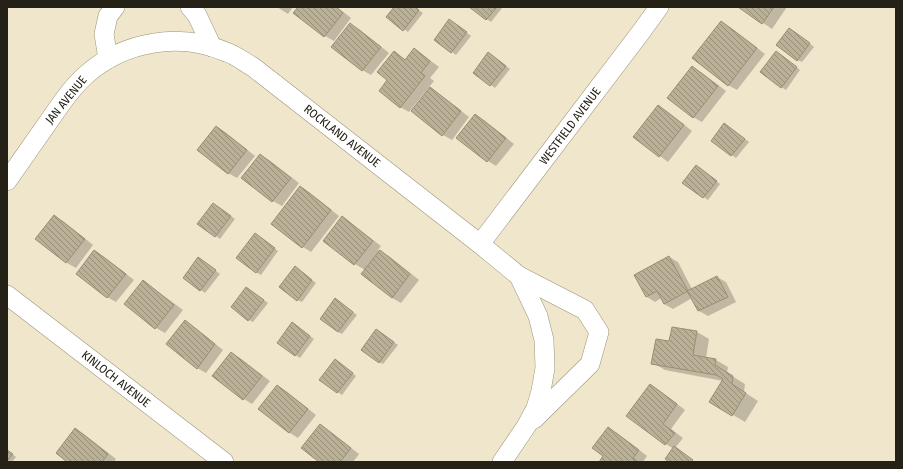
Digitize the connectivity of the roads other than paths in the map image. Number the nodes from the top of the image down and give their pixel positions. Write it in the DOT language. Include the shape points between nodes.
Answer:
graph roads {
  1 [pos="115,7"];
  2 [pos="190,7"];
  3 [pos="659,7"];
  4 [pos="146,44"];
  5 [pos="212,47"];
  6 [pos="108,59"];
  7 [pos="7,181"];
  8 [pos="480,244"];
  9 [pos="519,276"];
  10 [pos="7,295"];
  11 [pos="527,425"];
  12 [pos="224,462"];
  13 [pos="502,462"];
  1 -- 6 [label="street" via="108,16 104,34"];
  2 -- 5 [label="street" via="197,15"];
  3 -- 8 [label="street, WESTFIELD AVENUE"];
  4 -- 5 [label="street, ROCKLAND AVENUE" via="180,41"];
  4 -- 6 [label="street, JAN AVENUE"];
  5 -- 8 [label="street, ROCKLAND AVENUE" via="227,52 253,67"];
  6 -- 7 [label="street, JAN AVENUE" via="87,74 67,95"];
  8 -- 9 [label="street, ROCKLAND AVENUE"];
  9 -- 11 [label="street, ROCKLAND AVENUE" via="538,316 544,340 545,368 541,391"];
  9 -- 11 [label="street, ROCKLAND AVENUE" via="585,310 599,332 590,364"];
  10 -- 12 [label="street, KINLOCH AVENUE"];
  11 -- 13 [label="street"];
}
